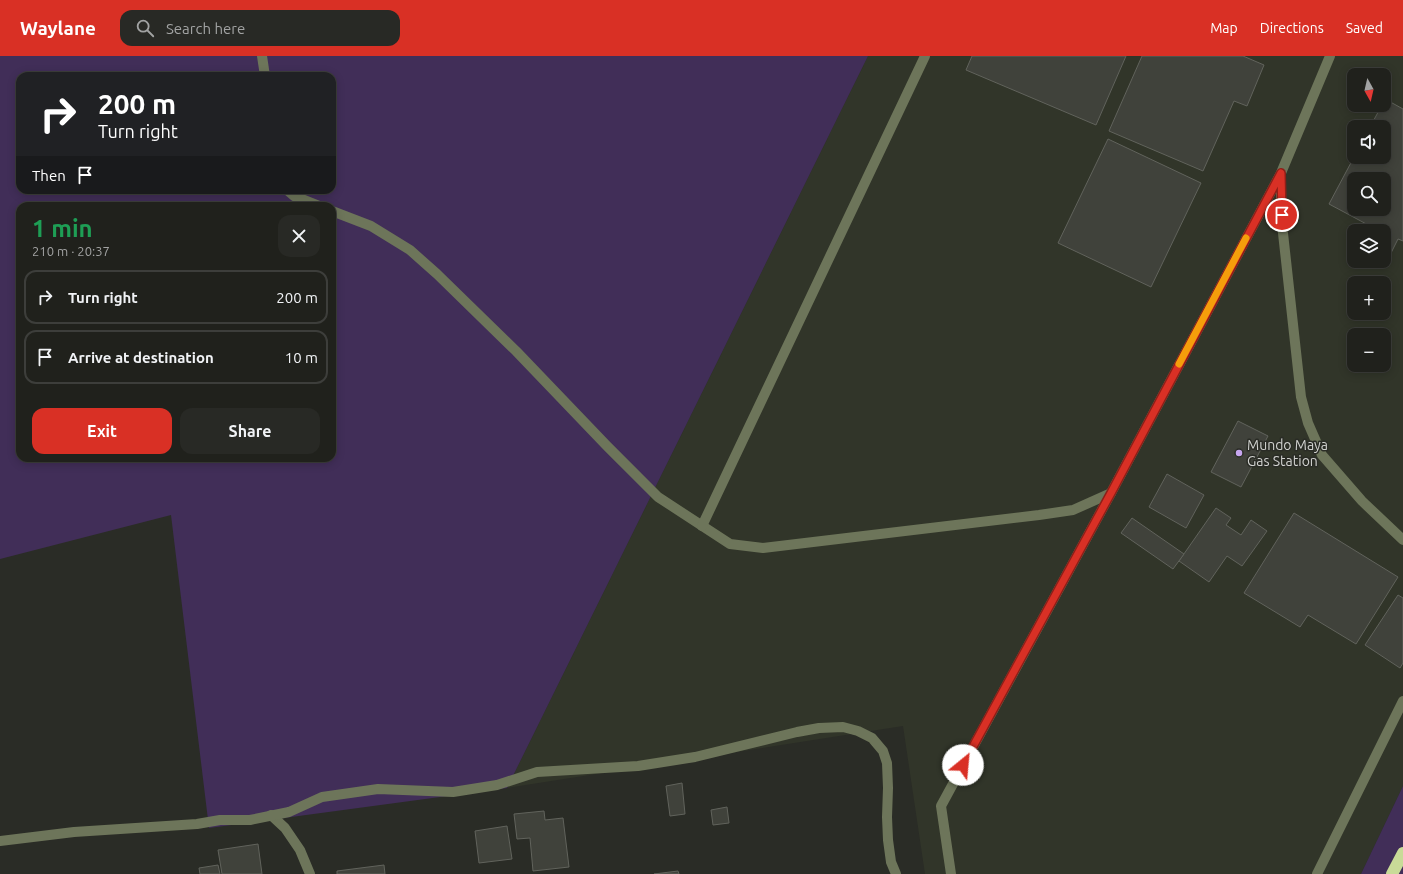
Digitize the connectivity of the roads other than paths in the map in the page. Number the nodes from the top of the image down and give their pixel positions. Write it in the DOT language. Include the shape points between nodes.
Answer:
graph roads {
  1 [pos="262,56"];
  2 [pos="924,56"];
  3 [pos="1330,56"];
  4 [pos="264,72"];
  5 [pos="1281,173"];
  6 [pos="292,194"];
  7 [pos="309,202"];
  8 [pos="336,213"];
  9 [pos="1111,493"];
  10 [pos="702,526"];
  11 [pos="1403,540"];
  12 [pos="1403,701"];
  13 [pos="271,816"];
  14 [pos="0,841"];
  15 [pos="1403,852"];
  16 [pos="310,874"];
  17 [pos="896,874"];
  18 [pos="951,874"];
  19 [pos="1317,874"];
  20 [pos="1392,874"];
  1 -- 4 [label="street"];
  2 -- 10 [label="street"];
  3 -- 5 [label="street"];
  5 -- 9 [label="street"];
  5 -- 11 [label="street" via="1282,215 1300,389 1308,423 1322,454 1362,501"];
  6 -- 7 [label="street"];
  8 -- 10 [label="street" via="371,226 410,250 438,274 658,497"];
  9 -- 10 [label="street" via="1072,510 763,548 730,544"];
  9 -- 18 [label="street" via="941,806"];
  12 -- 19 [label="street"];
  13 -- 14 [label="street" via="250,820 220,820"];
  13 -- 16 [label="street" via="285,828 300,850"];
  13 -- 17 [label="street" via="289,812 322,796 378,789 453,792 496,785 537,772 638,766 695,757 797,732 843,727 872,738 883,751 887,763 888,840 891,862"];
  15 -- 20 [label="highway"];
}
